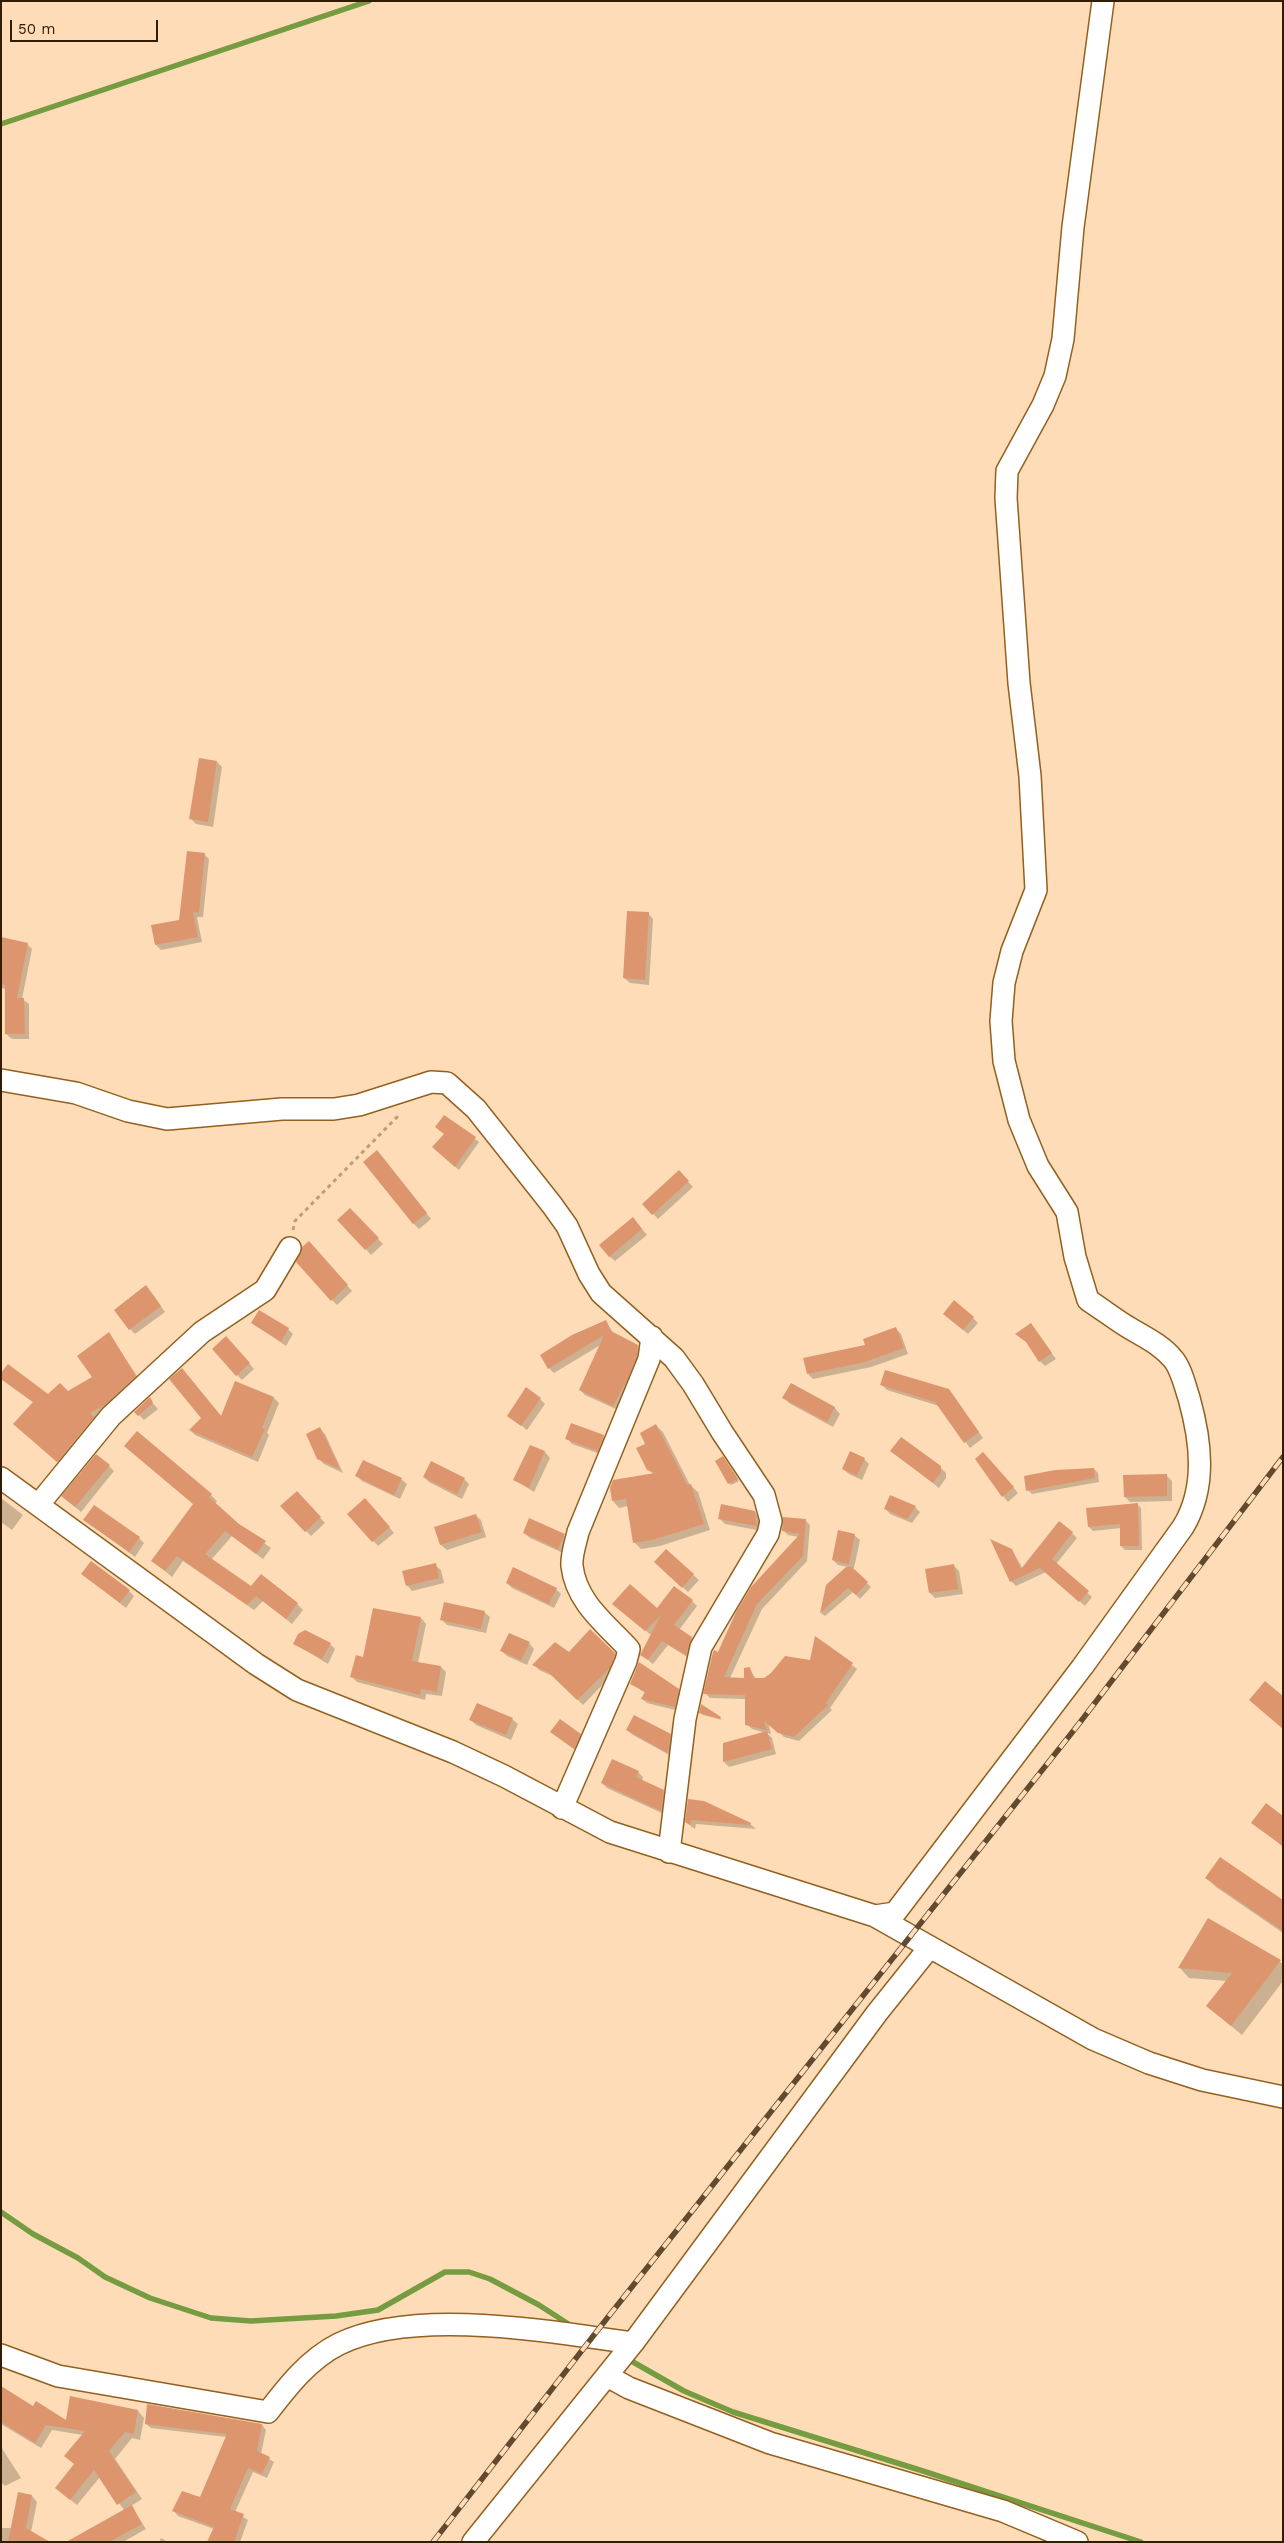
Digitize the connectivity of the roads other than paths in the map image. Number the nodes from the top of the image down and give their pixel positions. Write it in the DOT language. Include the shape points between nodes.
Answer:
graph roads {
  1 [pos="1103,1"];
  2 [pos="1,1080"];
  3 [pos="290,1248"];
  4 [pos="652,1337"];
  5 [pos="1,1478"];
  6 [pos="39,1504"];
  7 [pos="562,1808"];
  8 [pos="669,1852"];
  9 [pos="875,1916"];
  10 [pos="929,1948"];
  11 [pos="1283,2097"];
  12 [pos="633,2343"];
  13 [pos="1,2355"];
  14 [pos="607,2376"];
  15 [pos="1072,2541"];
  16 [pos="473,2542"];
  1 -- 9 [label="street" via="1059,358 1043,405 1007,471 1013,603 1030,776 1036,890 1012,951 1004,983 1004,1061 1020,1120 1038,1166 1067,1212 1075,1257 1088,1300 1148,1338 1174,1359 1195,1418 1200,1450 1199,1483 1193,1511 1183,1527 1084,1666 895,1913"];
  2 -- 4 [label="street" via="76,1092 128,1111 167,1119 282,1109 334,1109 358,1105 431,1082 447,1083 476,1109 552,1205 567,1226 589,1274 602,1293"];
  3 -- 6 [label="street" via="265,1290 202,1332 111,1416"];
  4 -- 7 [label="street" via="649,1359 574,1547 572,1566 585,1603 629,1649"];
  4 -- 8 [label="street" via="674,1358 693,1384 764,1494 771,1521 760,1548 699,1655 685,1719"];
  5 -- 6 [label="street"];
  6 -- 7 [label="street" via="256,1664 297,1690 453,1752"];
  7 -- 8 [label="street" via="610,1832"];
  8 -- 9 [label="street"];
  9 -- 10 [label="street"];
  10 -- 11 [label="street" via="1093,2039 1149,2063 1202,2080"];
  10 -- 12 [label="street" via="877,2013"];
  12 -- 13 [label="street" via="479,2325 418,2326 370,2333 339,2344 314,2360 290,2383 268,2412 58,2376"];
  12 -- 14 [label="street"];
  14 -- 15 [label="street" via="629,2388 770,2443 1003,2511"];
  14 -- 16 [label="street"];
}
